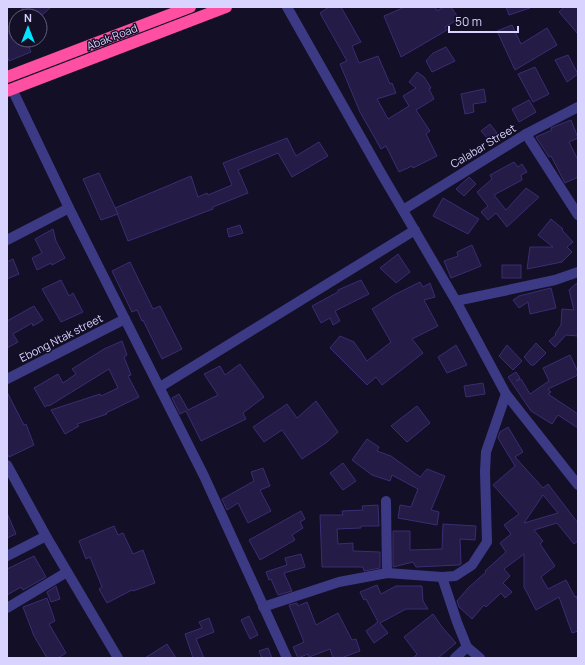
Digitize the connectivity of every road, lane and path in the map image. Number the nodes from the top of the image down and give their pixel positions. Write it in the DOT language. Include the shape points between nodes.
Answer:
graph roads {
  1 [pos="190,7"];
  2 [pos="226,7"];
  3 [pos="287,7"];
  4 [pos="9,86"];
  5 [pos="578,107"];
  6 [pos="526,134"];
  7 [pos="69,208"];
  8 [pos="403,210"];
  9 [pos="578,215"];
  10 [pos="415,230"];
  11 [pos="7,240"];
  12 [pos="578,272"];
  13 [pos="456,301"];
  14 [pos="126,319"];
  15 [pos="7,379"];
  16 [pos="160,387"];
  17 [pos="506,394"];
  18 [pos="7,465"];
  19 [pos="578,485"];
  20 [pos="386,501"];
  21 [pos="46,536"];
  22 [pos="7,556"];
  23 [pos="67,572"];
  24 [pos="387,573"];
  25 [pos="442,577"];
  26 [pos="263,607"];
  27 [pos="7,608"];
  28 [pos="467,647"];
  29 [pos="118,658"];
  30 [pos="287,658"];
  31 [pos="455,658"];
  32 [pos="480,658"];
  1 -- 4 [label="highway, Abak Road"];
  2 -- 4 [label="highway, Abak Road"];
  3 -- 8 [label="street"];
  4 -- 7 [label="street"];
  5 -- 6 [label="street, Calabar Street"];
  6 -- 8 [label="street, Calabar Street"];
  6 -- 9 [label="street"];
  7 -- 11 [label="street"];
  7 -- 14 [label="street"];
  8 -- 10 [label="street"];
  10 -- 13 [label="street"];
  10 -- 16 [label="street"];
  12 -- 13 [label="street" via="555,280"];
  13 -- 17 [label="street"];
  14 -- 15 [label="street, Ebong Ntak street"];
  14 -- 16 [label="street"];
  16 -- 26 [label="street" via="204,476"];
  17 -- 19 [label="street"];
  17 -- 25 [label="street" via="486,452 486,542 472,565 455,576"];
  18 -- 21 [label="street"];
  20 -- 24 [label="street"];
  21 -- 22 [label="street"];
  21 -- 23 [label="street"];
  23 -- 27 [label="street"];
  23 -- 29 [label="street"];
  24 -- 25 [label="street"];
  24 -- 26 [label="street" via="339,582"];
  25 -- 28 [label="street"];
  26 -- 30 [label="street"];
  28 -- 31 [label="street"];
  28 -- 32 [label="street"];
}
